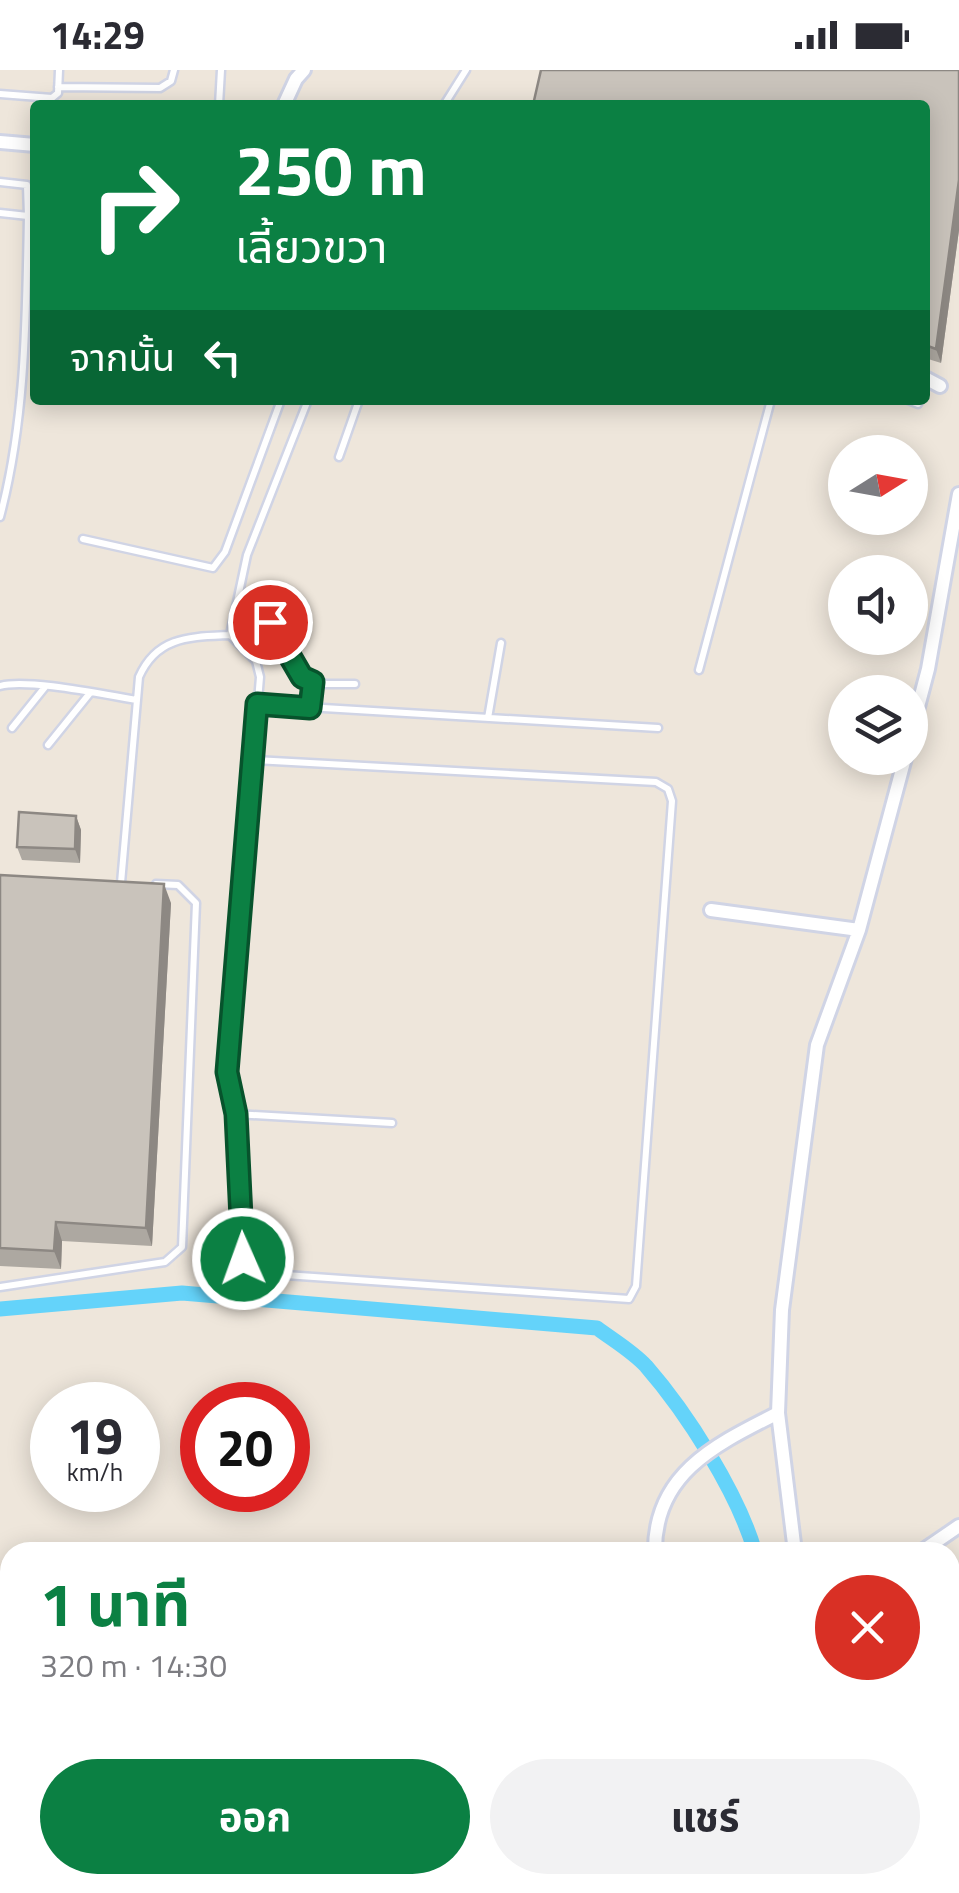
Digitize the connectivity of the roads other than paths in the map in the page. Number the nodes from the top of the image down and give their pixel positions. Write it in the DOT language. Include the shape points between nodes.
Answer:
graph roads {
  1 [pos="59,70"];
  2 [pos="174,70"];
  3 [pos="220,70"];
  4 [pos="304,70"];
  5 [pos="466,70"];
  6 [pos="58,87"];
  7 [pos="0,94"];
  8 [pos="219,100"];
  9 [pos="286,100"];
  10 [pos="447,100"];
  11 [pos="0,142"];
  12 [pos="30,144"];
  13 [pos="0,182"];
  14 [pos="0,212"];
  15 [pos="28,216"];
  16 [pos="930,381"];
  17 [pos="940,386"];
  18 [pos="279,405"];
  19 [pos="306,405"];
  20 [pos="357,405"];
  21 [pos="770,405"];
  22 [pos="340,457"];
  23 [pos="959,494"];
  24 [pos="0,517"];
  25 [pos="83,538"];
  26 [pos="270,622"];
  27 [pos="230,635"];
  28 [pos="501,643"];
  29 [pos="700,670"];
  30 [pos="927,675"];
  31 [pos="313,682"];
  32 [pos="355,684"];
  33 [pos="0,686"];
  34 [pos="45,687"];
  35 [pos="90,693"];
  36 [pos="137,700"];
  37 [pos="257,704"];
  38 [pos="310,708"];
  39 [pos="488,718"];
  40 [pos="12,728"];
  41 [pos="658,728"];
  42 [pos="48,745"];
  43 [pos="255,760"];
  44 [pos="900,775"];
  45 [pos="104,882"];
  46 [pos="121,882"];
  47 [pos="711,910"];
  48 [pos="859,930"];
  49 [pos="236,1114"];
  50 [pos="392,1123"];
  51 [pos="0,1287"];
  52 [pos="778,1413"];
  53 [pos="959,1526"];
  54 [pos="656,1542"];
  55 [pos="794,1542"];
  56 [pos="936,1542"];
  1 -- 6 [label="lane"];
  2 -- 6 [label="lane" via="160,88"];
  3 -- 8 [label="lane"];
  4 -- 9 [label="street"];
  5 -- 10 [label="lane"];
  6 -- 7 [label="lane" via="48,99"];
  11 -- 12 [label="street"];
  13 -- 15 [label="lane" via="26,185"];
  14 -- 15 [label="lane"];
  15 -- 24 [label="lane" via="17,433"];
  16 -- 17 [label="street"];
  18 -- 25 [label="lane" via="225,552 212,568"];
  19 -- 27 [label="lane" via="247,555"];
  20 -- 22 [label="lane"];
  21 -- 29 [label="lane"];
  23 -- 30 [label="street"];
  26 -- 31 [label="lane" via="302,677"];
  27 -- 36 [label="lane" via="156,650 139,677"];
  27 -- 37 [label="lane" via="256,662"];
  28 -- 39 [label="lane"];
  31 -- 32 [label="lane"];
  31 -- 38 [label="lane"];
  33 -- 34 [label="lane"];
  34 -- 35 [label="lane"];
  34 -- 40 [label="lane"];
  35 -- 36 [label="lane"];
  35 -- 42 [label="lane"];
  36 -- 46 [label="lane"];
  37 -- 38 [label="lane"];
  37 -- 43 [label="lane"];
  38 -- 39 [label="lane"];
  39 -- 41 [label="lane"];
  43 -- 49 [label="lane" via="227,1072"];
  43 -- 49 [label="lane" via="656,782 668,789 636,1286 629,1299 609,1300 246,1270"];
  44 -- 48 [label="street"];
  45 -- 46 [label="lane"];
  46 -- 51 [label="lane" via="178,885 196,903 182,1247 165,1262"];
  47 -- 48 [label="street"];
  48 -- 52 [label="street" via="817,1045 782,1310"];
  49 -- 50 [label="lane"];
  52 -- 54 [label="street" via="699,1457 661,1509"];
  52 -- 55 [label="street"];
  53 -- 56 [label="street"];
}
